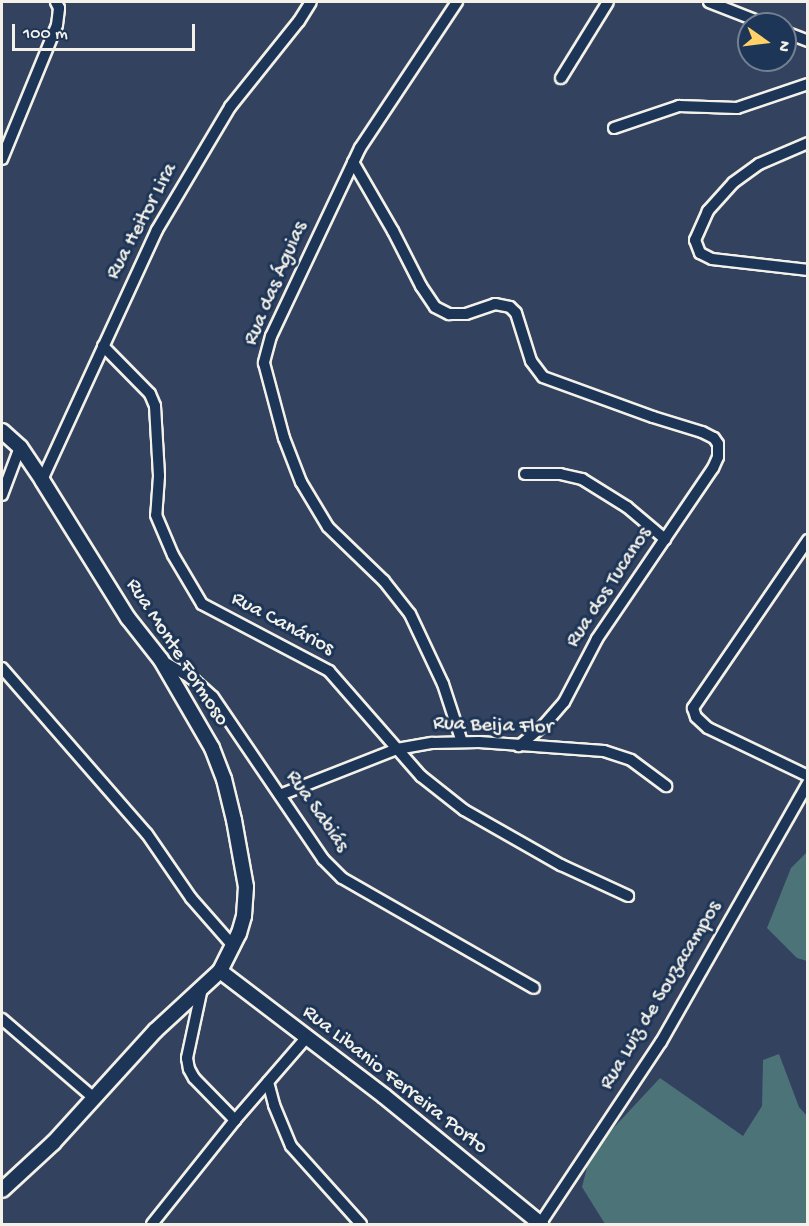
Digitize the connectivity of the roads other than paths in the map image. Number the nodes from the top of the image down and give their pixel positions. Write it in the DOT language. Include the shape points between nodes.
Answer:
graph roads {
  1 [pos="56,2"];
  2 [pos="311,2"];
  3 [pos="457,2"];
  4 [pos="608,2"];
  5 [pos="709,2"];
  6 [pos="737,13"];
  7 [pos="561,78"];
  8 [pos="807,84"];
  9 [pos="614,128"];
  10 [pos="807,143"];
  11 [pos="2,159"];
  12 [pos="353,162"];
  13 [pos="807,270"];
  14 [pos="103,346"];
  15 [pos="2,431"];
  16 [pos="20,447"];
  17 [pos="525,474"];
  18 [pos="42,480"];
  19 [pos="2,495"];
  20 [pos="665,539"];
  21 [pos="807,540"];
  22 [pos="161,660"];
  23 [pos="2,669"];
  24 [pos="462,742"];
  25 [pos="519,746"];
  26 [pos="397,749"];
  27 [pos="807,776"];
  28 [pos="807,783"];
  29 [pos="666,786"];
  30 [pos="280,795"];
  31 [pos="628,896"];
  32 [pos="234,947"];
  33 [pos="220,971"];
  34 [pos="202,988"];
  35 [pos="534,988"];
  36 [pos="2,1019"];
  37 [pos="306,1038"];
  38 [pos="268,1082"];
  39 [pos="94,1098"];
  40 [pos="235,1120"];
  41 [pos="2,1191"];
  42 [pos="152,1224"];
  43 [pos="361,1224"];
  44 [pos="541,1224"];
  1 -- 11 [label="street" via="57,25"];
  2 -- 14 [label="street, Rua Heitor Lira" via="230,107 147,251"];
  3 -- 12 [label="street, Rua das Águias"];
  4 -- 7 [label="street"];
  5 -- 6 [label="street"];
  8 -- 9 [label="street" via="738,108 679,106"];
  10 -- 13 [label="street" via="759,164 733,183 708,211 695,240 700,253 712,259"];
  12 -- 20 [label="street, Rua dos Tucanos" via="435,307 449,314 466,314 495,304 510,307 516,313 531,362 543,377 702,432 717,441 718,457 713,468"];
  12 -- 24 [label="street, Rua das Águias" via="271,336 264,363 284,438 301,482 328,527 384,581 410,614 443,684"];
  14 -- 18 [label="street, Rua Heitor Lira"];
  14 -- 26 [label="street, Rua Canários" via="150,394 155,406 159,476 156,515 173,555 202,604 329,672"];
  15 -- 16 [label="street, Rua Monte Formoso"];
  16 -- 18 [label="street, Rua Monte Formoso"];
  16 -- 19 [label="street"];
  17 -- 20 [label="street" via="560,474 582,479 627,507"];
  18 -- 22 [label="street, Rua Monte Formoso" via="128,618"];
  20 -- 25 [label="street, Rua dos Tucanos" via="597,639 564,702 553,717"];
  21 -- 27 [label="street" via="696,702 694,712 708,728"];
  22 -- 30 [label="street, Rua Sabiás" via="213,697"];
  22 -- 32 [label="street, Rua Monte Formoso" via="212,748 224,779 246,887 244,916"];
  23 -- 32 [label="street" via="147,834 191,898"];
  24 -- 25 [label="street, Rua Beija Flor"];
  24 -- 26 [label="street, Rua Beija Flor" via="424,743"];
  25 -- 29 [label="street, Rua Beija Flor" via="619,755"];
  26 -- 30 [label="street, Rua Beija Flor"];
  26 -- 31 [label="street, Rua Canários" via="431,786 464,810 561,865"];
  28 -- 44 [label="street, Rua Luiz de Souzacampos" via="661,1042"];
  30 -- 35 [label="street, Rua Sabiás" via="323,859 342,878"];
  32 -- 33 [label="street, Rua Monte Formoso"];
  33 -- 34 [label="street, Rua Monte Formoso"];
  33 -- 37 [label="street, Rua Libanio Ferreira Porto"];
  34 -- 39 [label="street, Rua Monte Formoso" via="155,1030"];
  34 -- 40 [label="street" via="187,1058 189,1069"];
  36 -- 39 [label="street"];
  37 -- 38 [label="street"];
  37 -- 44 [label="street, Rua Libanio Ferreira Porto"];
  38 -- 40 [label="street"];
  38 -- 43 [label="street" via="291,1146"];
  39 -- 41 [label="street, Rua Monte Formoso"];
  40 -- 42 [label="street"];
}
